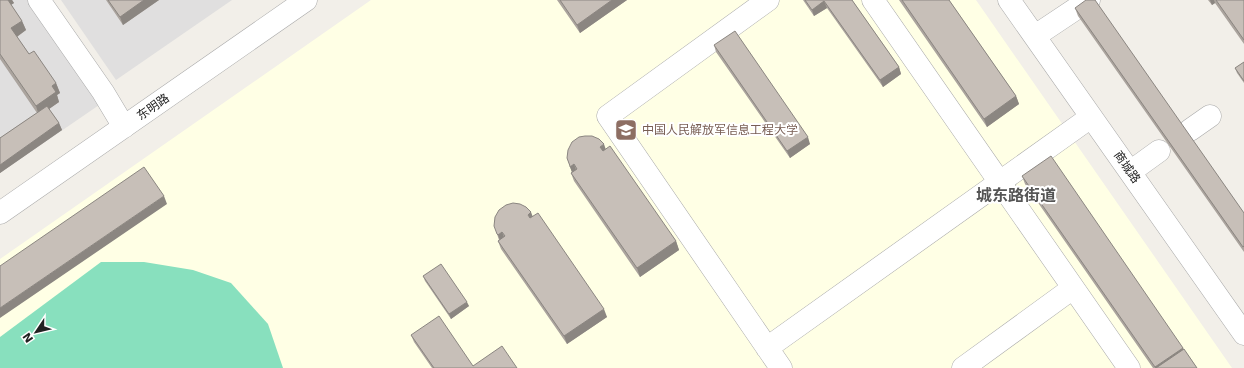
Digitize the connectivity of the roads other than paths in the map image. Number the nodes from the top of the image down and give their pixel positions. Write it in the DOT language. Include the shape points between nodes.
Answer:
graph roads {
  1 [pos="39,0"];
  2 [pos="306,0"];
  3 [pos="768,0"];
  4 [pos="873,0"];
  5 [pos="1009,0"];
  6 [pos="1088,0"];
  7 [pos="1035,36"];
  8 [pos="1210,116"];
  9 [pos="1091,117"];
  10 [pos="124,127"];
  11 [pos="1190,130"];
  12 [pos="1159,151"];
  13 [pos="1130,172"];
  14 [pos="999,182"];
  15 [pos="1,211"];
  16 [pos="1073,288"];
  17 [pos="1244,334"];
  18 [pos="767,348"];
  19 [pos="781,368"];
  20 [pos="963,368"];
  21 [pos="1129,368"];
  1 -- 10 [label="street" via="103,92"];
  2 -- 10 [label="street, 东明路"];
  3 -- 18 [label="street" via="608,116"];
  4 -- 14 [label="street"];
  5 -- 7 [label="street, 商城路"];
  6 -- 7 [label="street"];
  7 -- 9 [label="street, 商城路"];
  8 -- 11 [label="street"];
  9 -- 13 [label="street, 商城路"];
  9 -- 14 [label="street"];
  10 -- 15 [label="street, 东明路"];
  12 -- 13 [label="street"];
  13 -- 17 [label="street, 商城路"];
  14 -- 16 [label="street"];
  14 -- 18 [label="street"];
  16 -- 20 [label="street"];
  16 -- 21 [label="street"];
  18 -- 19 [label="street"];
}
